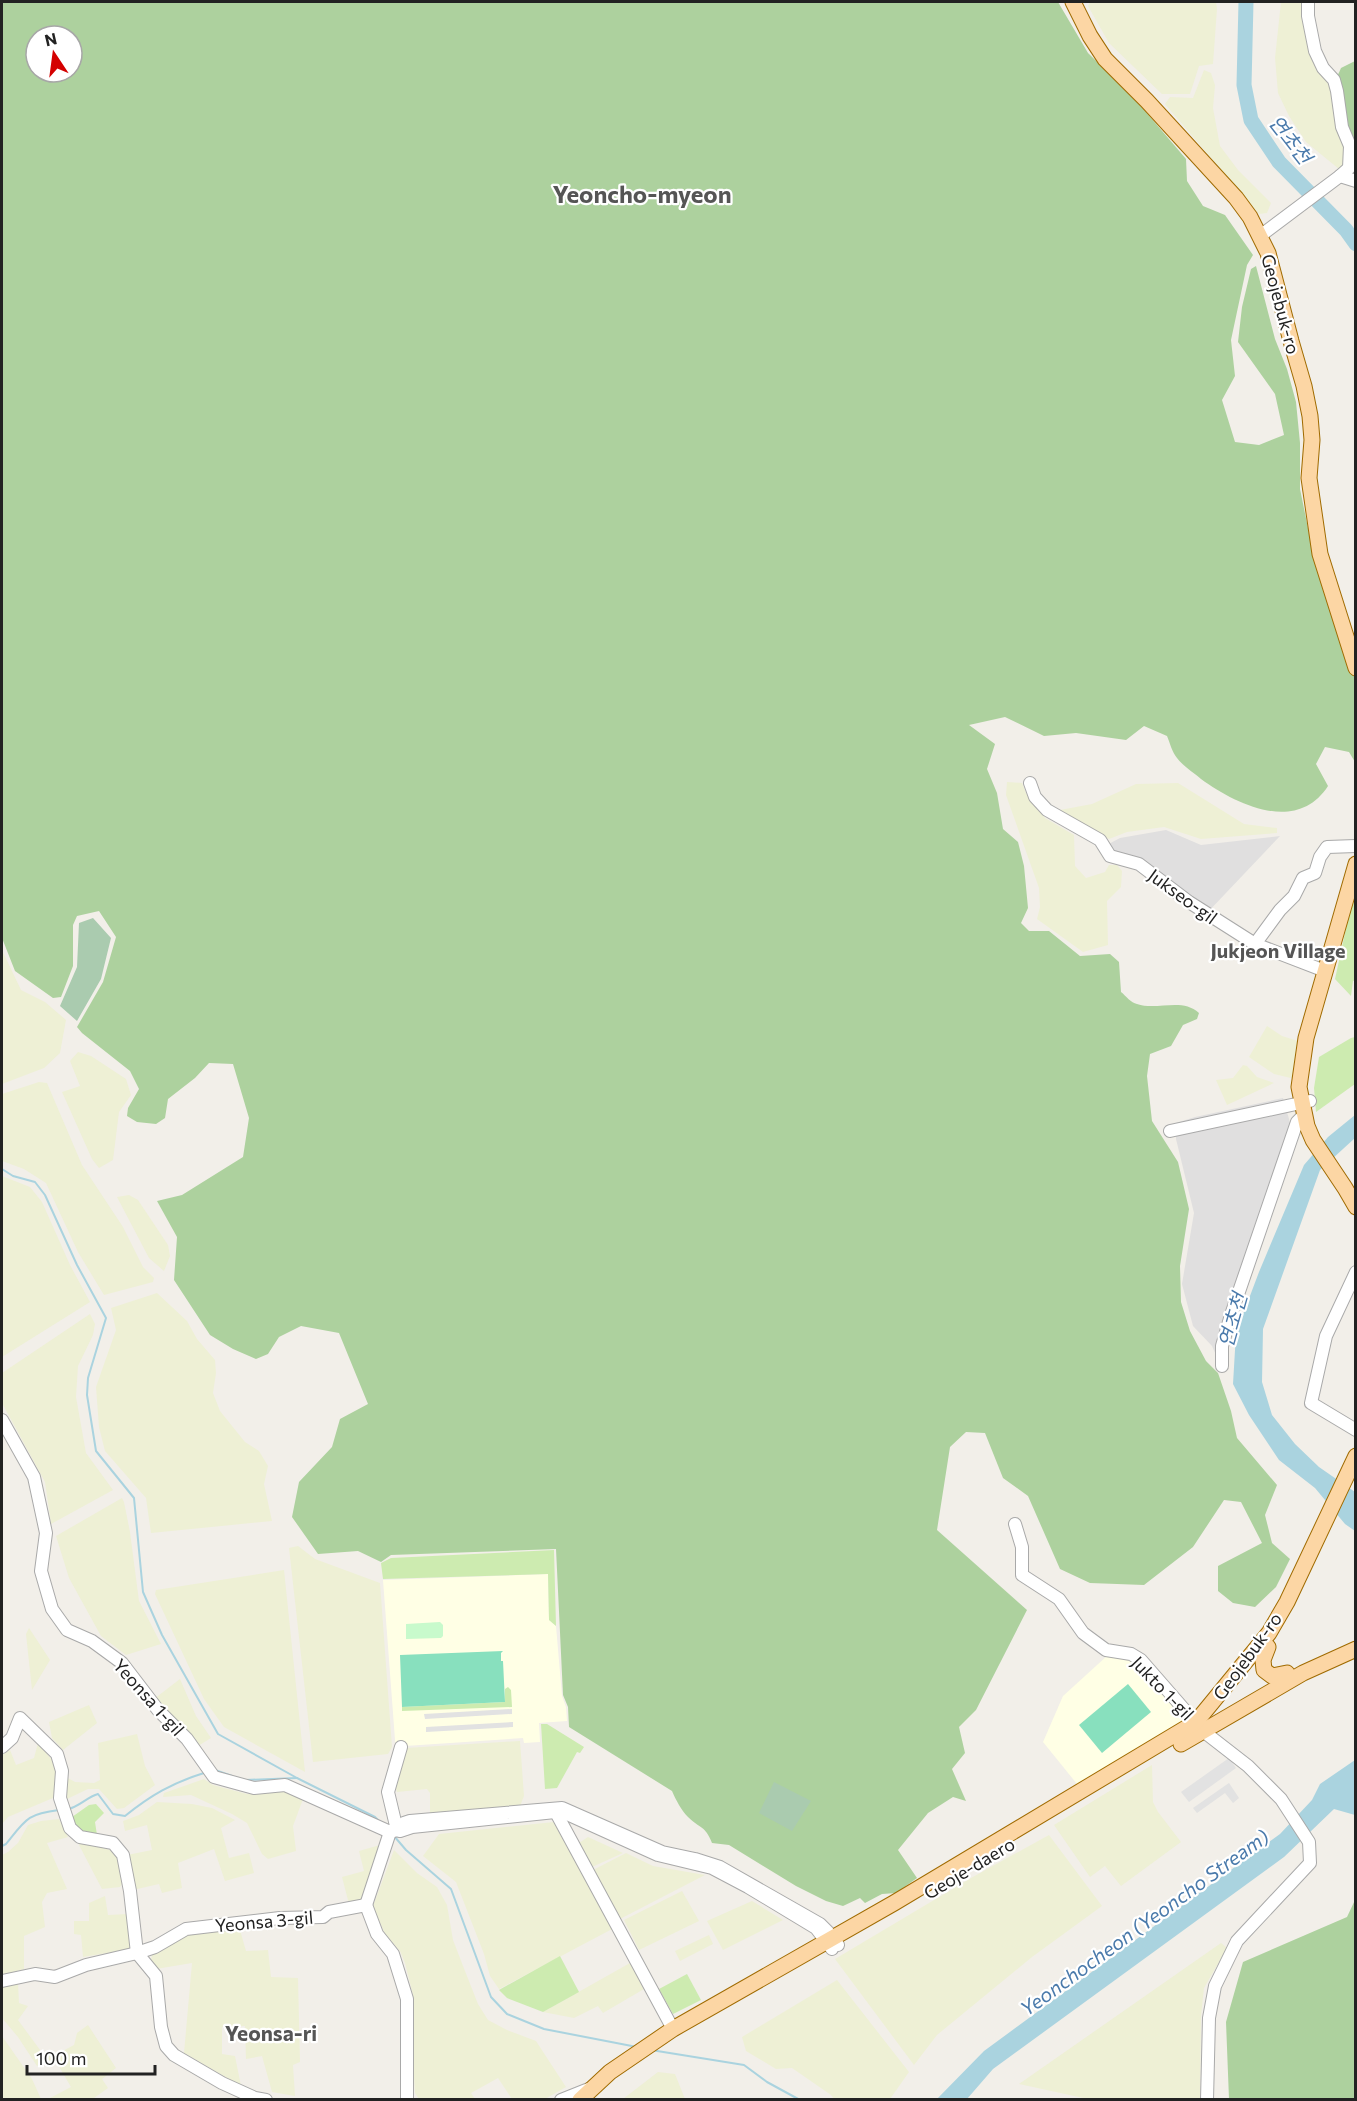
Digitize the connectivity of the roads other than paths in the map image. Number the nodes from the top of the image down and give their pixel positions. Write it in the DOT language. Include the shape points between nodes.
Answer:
graph roads {
  1 [pos="1073,2"];
  2 [pos="1308,2"];
  3 [pos="1340,176"];
  4 [pos="1356,182"];
  5 [pos="1260,236"];
  6 [pos="1356,668"];
  7 [pos="1030,783"];
  8 [pos="1356,846"];
  9 [pos="1356,864"];
  10 [pos="1255,944"];
  11 [pos="1325,971"];
  12 [pos="1306,1109"];
  13 [pos="1170,1129"];
  14 [pos="1337,1170"];
  15 [pos="1356,1198"];
  16 [pos="1356,1208"];
  17 [pos="1356,1272"];
  18 [pos="1222,1366"];
  19 [pos="2,1420"];
  20 [pos="1356,1430"];
  21 [pos="1354,1467"];
  22 [pos="1016,1524"];
  23 [pos="1328,1525"];
  24 [pos="1356,1641"];
  25 [pos="1268,1647"];
  26 [pos="1356,1649"];
  27 [pos="1287,1673"];
  28 [pos="1217,1711"];
  29 [pos="1200,1726"];
  30 [pos="2,1747"];
  31 [pos="402,1747"];
  32 [pos="555,1810"];
  33 [pos="389,1830"];
  34 [pos="366,1905"];
  35 [pos="832,1943"];
  36 [pos="137,1953"];
  37 [pos="2,1981"];
  38 [pos="673,2030"];
  39 [pos="648,2050"];
  40 [pos="592,2093"];
  41 [pos="266,2100"];
  42 [pos="407,2100"];
  43 [pos="561,2100"];
  44 [pos="580,2100"];
  45 [pos="1207,2100"];
  1 -- 5 [label="main road, Geojebuk-ro" via="1105,59 1236,198"];
  2 -- 3 [label="street" via="1315,51 1334,80 1342,127 1350,146 1349,168"];
  3 -- 4 [label="street"];
  3 -- 5 [label="street"];
  5 -- 6 [label="main road, Geojebuk-ro" via="1304,386 1312,440 1309,478 1315,527"];
  7 -- 10 [label="street, Jukseo-gil" via="1035,797 1047,810 1100,840 1110,856 1139,864"];
  8 -- 10 [label="street" via="1327,847 1315,873 1303,878 1294,896"];
  9 -- 11 [label="main road"];
  10 -- 11 [label="street, Jukseo-gil"];
  11 -- 12 [label="main road" via="1303,1056 1299,1087"];
  12 -- 13 [label="street"];
  12 -- 14 [label="main road"];
  12 -- 18 [label="street" via="1297,1122 1231,1315 1222,1346"];
  14 -- 15 [label="main road"];
  14 -- 16 [label="main road"];
  17 -- 20 [label="street" via="1326,1336 1311,1403"];
  19 -- 33 [label="street, Yeonsa 1-gil" via="34,1477 45,1533 41,1571 52,1609 67,1630 92,1641 122,1663 214,1777 254,1788 285,1785"];
  21 -- 23 [label="main road"];
  22 -- 29 [label="street, Jukto 1-gil" via="1022,1547 1022,1575 1059,1599 1083,1633 1106,1650 1131,1654 1141,1660"];
  23 -- 25 [label="main road, Geojebuk-ro" via="1293,1607"];
  23 -- 29 [label="main road, Geojebuk-ro" via="1269,1633"];
  24 -- 27 [label="main road"];
  25 -- 27 [label="main road" via="1263,1670 1272,1676"];
  25 -- 28 [label="main road, Geojebuk-ro"];
  26 -- 29 [label="main road, Geoje-daero"];
  27 -- 28 [label="main road"];
  28 -- 29 [label="main road, Geojebuk-ro"];
  29 -- 35 [label="main road, Geoje-daero"];
  29 -- 35 [label="main road, Geoje-daero" via="1171,1738"];
  29 -- 45 [label="street" via="1281,1799 1308,1842 1310,1863 1237,1941 1215,1986 1209,2018"];
  30 -- 36 [label="street" via="12,1738 20,1718 57,1754 62,1771 60,1798 70,1828 80,1837 113,1844 123,1855"];
  31 -- 33 [label="street" via="387,1792"];
  32 -- 33 [label="street" via="412,1827 400,1832"];
  32 -- 35 [label="street" via="567,1809 662,1852 720,1867 820,1924"];
  32 -- 38 [label="street"];
  33 -- 34 [label="street"];
  34 -- 36 [label="street, Yeonsa 3-gil" via="329,1912 323,1917 186,1929"];
  34 -- 42 [label="street" via="377,1934 393,1954 407,1999"];
  35 -- 38 [label="main road, Geoje-daero"];
  35 -- 39 [label="main road, Geoje-daero"];
  36 -- 37 [label="street, Yeonsa 3-gil" via="55,1977 35,1974"];
  36 -- 41 [label="street" via="156,1976 166,2046 174,2055 222,2083"];
  38 -- 39 [label="main road, Geoje-daero"];
  39 -- 40 [label="main road, Geoje-daero"];
  40 -- 43 [label="street"];
  40 -- 44 [label="main road, Geoje-daero"];
}
